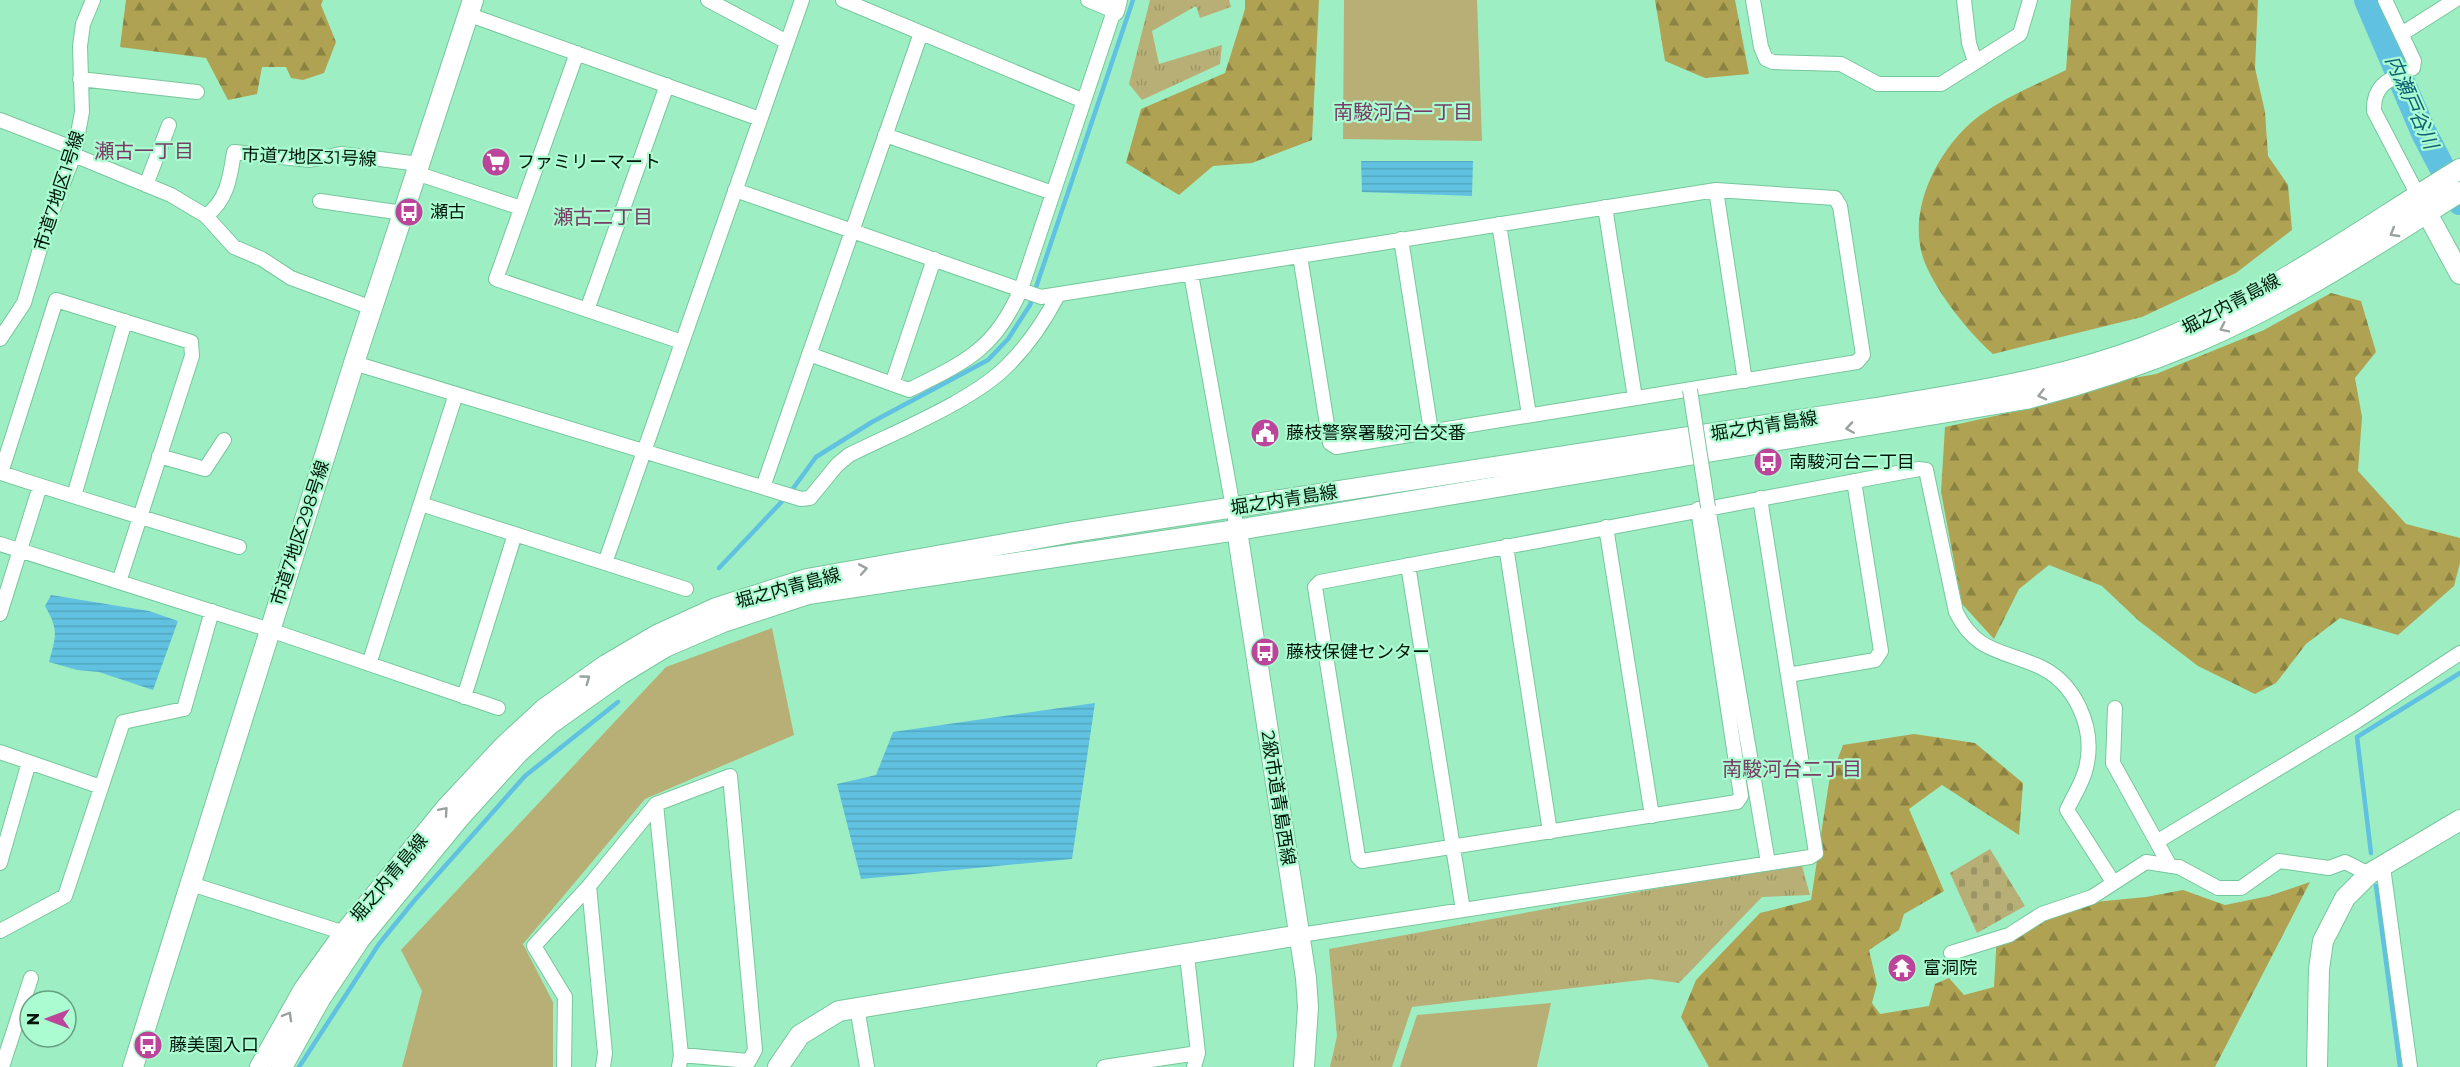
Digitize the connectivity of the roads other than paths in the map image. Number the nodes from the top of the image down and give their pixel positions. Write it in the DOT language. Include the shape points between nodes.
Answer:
graph roads {
  1 [pos="93,0"];
  2 [pos="708,0"];
  3 [pos="802,0"];
  4 [pos="843,0"];
  5 [pos="1088,0"];
  6 [pos="1753,0"];
  7 [pos="1964,0"];
  8 [pos="2030,0"];
  9 [pos="2385,0"];
  10 [pos="2455,0"];
  11 [pos="1116,5"];
  12 [pos="470,7"];
  13 [pos="921,33"];
  14 [pos="2403,33"];
  15 [pos="787,42"];
  16 [pos="576,53"];
  17 [pos="1975,62"];
  18 [pos="80,79"];
  19 [pos="667,85"];
  20 [pos="197,92"];
  21 [pos="1084,101"];
  22 [pos="760,118"];
  23 [pos="0,120"];
  24 [pos="169,125"];
  25 [pos="885,135"];
  26 [pos="75,152"];
  27 [pos="418,168"];
  28 [pos="2460,169"];
  29 [pos="146,185"];
  30 [pos="735,190"];
  31 [pos="1716,190"];
  32 [pos="2426,190"];
  33 [pos="1053,193"];
  34 [pos="2452,197"];
  35 [pos="320,201"];
  36 [pos="1605,207"];
  37 [pos="521,208"];
  38 [pos="403,213"];
  39 [pos="2427,213"];
  40 [pos="206,216"];
  41 [pos="1499,224"];
  42 [pos="852,230"];
  43 [pos="1401,239"];
  44 [pos="1300,256"];
  45 [pos="934,259"];
  46 [pos="1191,274"];
  47 [pos="2460,274"];
  48 [pos="1022,290"];
  49 [pos="1058,294"];
  50 [pos="372,308"];
  51 [pos="587,310"];
  52 [pos="125,321"];
  53 [pos="0,339"];
  54 [pos="682,342"];
  55 [pos="809,354"];
  56 [pos="354,363"];
  57 [pos="1745,381"];
  58 [pos="892,384"];
  59 [pos="1690,390"];
  60 [pos="456,394"];
  61 [pos="1635,398"];
  62 [pos="1529,415"];
  63 [pos="1431,431"];
  64 [pos="224,440"];
  65 [pos="644,452"];
  66 [pos="159,456"];
  67 [pos="1854,481"];
  68 [pos="40,486"];
  69 [pos="763,488"];
  70 [pos="74,496"];
  71 [pos="1760,498"];
  72 [pos="421,504"];
  73 [pos="1234,508"];
  74 [pos="1703,508"];
  75 [pos="139,516"];
  76 [pos="1606,527"];
  77 [pos="1237,530"];
  78 [pos="515,534"];
  79 [pos="0,544"];
  80 [pos="1506,546"];
  81 [pos="239,547"];
  82 [pos="20,550"];
  83 [pos="605,563"];
  84 [pos="1408,565"];
  85 [pos="119,582"];
  86 [pos="686,589"];
  87 [pos="212,612"];
  88 [pos="0,614"];
  89 [pos="270,630"];
  90 [pos="2460,653"];
  91 [pos="369,664"];
  92 [pos="1788,675"];
  93 [pos="464,697"];
  94 [pos="498,708"];
  95 [pos="2115,708"];
  96 [pos="0,752"];
  97 [pos="29,762"];
  98 [pos="101,787"];
  99 [pos="656,804"];
  100 [pos="1652,816"];
  101 [pos="2460,820"];
  102 [pos="1550,832"];
  103 [pos="2158,841"];
  104 [pos="1453,848"];
  105 [pos="0,862"];
  106 [pos="1768,863"];
  107 [pos="2170,866"];
  108 [pos="2376,870"];
  109 [pos="2113,882"];
  110 [pos="190,884"];
  111 [pos="589,886"];
  112 [pos="1463,910"];
  113 [pos="0,931"];
  114 [pos="352,935"];
  115 [pos="1300,935"];
  116 [pos="1951,952"];
  117 [pos="1187,956"];
  118 [pos="31,978"];
  119 [pos="857,1007"];
  120 [pos="1196,1060"];
  121 [pos="680,1061"];
  122 [pos="2,1067"];
  123 [pos="133,1067"];
  124 [pos="260,1067"];
  125 [pos="282,1067"];
  126 [pos="564,1067"];
  127 [pos="603,1067"];
  128 [pos="778,1067"];
  129 [pos="867,1067"];
  130 [pos="1104,1067"];
  131 [pos="1304,1067"];
  132 [pos="2317,1067"];
  133 [pos="2410,1067"];
  1 -- 18 [label="street, 市道7地区1号線" via="83,24"];
  2 -- 15 [label="street"];
  3 -- 15 [label="street"];
  4 -- 13 [label="street"];
  5 -- 11 [label="street"];
  6 -- 17 [label="street" via="1761,47 1766,59 1773,62 1841,64 1878,84 1941,84"];
  7 -- 17 [label="street"];
  8 -- 17 [label="street" via="2020,34"];
  9 -- 14 [label="street"];
  10 -- 14 [label="street"];
  11 -- 21 [label="street"];
  12 -- 16 [label="street"];
  12 -- 27 [label="main road, 市道7地区298号線"];
  13 -- 21 [label="street"];
  13 -- 25 [label="street"];
  14 -- 32 [label="street" via="2413,68 2384,83 2374,97 2374,111"];
  15 -- 22 [label="street"];
  16 -- 19 [label="street"];
  16 -- 37 [label="street"];
  18 -- 20 [label="street"];
  18 -- 26 [label="street, 市道7地区1号線" via="82,112"];
  19 -- 22 [label="street"];
  19 -- 51 [label="street"];
  21 -- 33 [label="street"];
  22 -- 30 [label="street"];
  23 -- 26 [label="street"];
  24 -- 29 [label="street"];
  25 -- 33 [label="street"];
  25 -- 42 [label="street"];
  26 -- 29 [label="street"];
  26 -- 53 [label="street, 市道7地区1号線" via="47,225 24,303"];
  27 -- 37 [label="street"];
  27 -- 38 [label="main road, 市道7地区298号線"];
  27 -- 40 [label="street, 市道7地区31号線" via="341,154 310,159 234,152 224,196"];
  28 -- 32 [label="main road, 堀之内青島線"];
  29 -- 40 [label="street"];
  30 -- 42 [label="street"];
  30 -- 54 [label="street"];
  31 -- 36 [label="street"];
  31 -- 57 [label="street"];
  31 -- 57 [label="street" via="1835,198 1842,217 1863,355 1857,363"];
  32 -- 39 [label="street"];
  32 -- 73 [label="main road, 堀之内青島線" via="2197,325 2082,368 2000,388"];
  33 -- 48 [label="street"];
  34 -- 39 [label="main road, 堀之内青島線"];
  35 -- 38 [label="street"];
  36 -- 41 [label="street"];
  36 -- 61 [label="street"];
  37 -- 51 [label="street" via="496,279"];
  38 -- 50 [label="main road, 市道7地区298号線"];
  39 -- 47 [label="main road"];
  39 -- 77 [label="main road, 堀之内青島線, one-way" via="2280,301 2199,341 2089,383 2014,401"];
  40 -- 50 [label="street" via="234,247 291,278"];
  41 -- 43 [label="street"];
  41 -- 62 [label="street"];
  42 -- 45 [label="street"];
  42 -- 55 [label="street"];
  43 -- 44 [label="street"];
  43 -- 63 [label="street"];
  44 -- 46 [label="street"];
  44 -- 63 [label="street" via="1330,443 1336,447"];
  45 -- 48 [label="street"];
  45 -- 58 [label="street"];
  46 -- 49 [label="street"];
  46 -- 73 [label="street"];
  48 -- 49 [label="street" via="1041,297"];
  48 -- 58 [label="street" via="1002,328 964,363 909,390"];
  49 -- 69 [label="street" via="1045,320 1008,365 985,384 849,455 810,498"];
  50 -- 56 [label="main road, 市道7地区298号線"];
  51 -- 54 [label="street"];
  52 -- 66 [label="street" via="191,342 192,356"];
  52 -- 68 [label="street" via="56,300 1,473"];
  52 -- 70 [label="street"];
  54 -- 65 [label="street"];
  55 -- 58 [label="street"];
  55 -- 69 [label="street"];
  56 -- 60 [label="street"];
  56 -- 89 [label="main road, 市道7地区298号線"];
  57 -- 59 [label="street"];
  59 -- 61 [label="street"];
  59 -- 74 [label="street, bridge"];
  60 -- 65 [label="street"];
  60 -- 72 [label="street"];
  61 -- 62 [label="street"];
  62 -- 63 [label="street"];
  64 -- 66 [label="street" via="205,469"];
  65 -- 69 [label="street"];
  65 -- 83 [label="street"];
  66 -- 75 [label="street"];
  67 -- 71 [label="street"];
  67 -- 92 [label="street" via="1881,651 1875,660"];
  67 -- 109 [label="street" via="1926,470 1956,612 1964,628 1994,651 2038,666 2058,678 2076,701 2086,723 2088,745 2086,769 2067,810"];
  68 -- 70 [label="street"];
  68 -- 82 [label="street"];
  70 -- 75 [label="street"];
  71 -- 74 [label="street"];
  71 -- 92 [label="street"];
  72 -- 78 [label="street"];
  72 -- 91 [label="street"];
  73 -- 77 [label="street"];
  114 -- 73 [label="main road, 堀之内青島線, one-way" via="447,808 504,746 544,709 657,635 716,608 807,579"];
  74 -- 76 [label="street"];
  74 -- 100 [label="street" via="1741,796 1737,802"];
  74 -- 106 [label="street"];
  75 -- 81 [label="street"];
  75 -- 85 [label="street"];
  76 -- 80 [label="street"];
  76 -- 100 [label="street"];
  77 -- 114 [label="main road, 堀之内青島線" via="808,594 723,622 665,647 550,724 519,752"];
  77 -- 115 [label="main road, 2級市道青島西線"];
  78 -- 83 [label="street"];
  78 -- 93 [label="street"];
  79 -- 82 [label="street"];
  80 -- 84 [label="street"];
  80 -- 102 [label="street"];
  82 -- 85 [label="street"];
  82 -- 88 [label="street"];
  83 -- 86 [label="street"];
  84 -- 104 [label="street"];
  84 -- 104 [label="street" via="1320,582 1315,587 1356,845 1362,861"];
  85 -- 87 [label="street"];
  87 -- 89 [label="street"];
  87 -- 98 [label="street" via="184,710 123,722"];
  89 -- 91 [label="street"];
  89 -- 110 [label="main road, 市道7地区298号線"];
  90 -- 103 [label="street" via="2357,721"];
  91 -- 93 [label="street"];
  92 -- 106 [label="street" via="1816,853"];
  93 -- 94 [label="street"];
  95 -- 103 [label="street" via="2113,763"];
  96 -- 97 [label="street"];
  97 -- 98 [label="street"];
  97 -- 105 [label="street"];
  98 -- 113 [label="street" via="64,896"];
  99 -- 111 [label="street"];
  99 -- 121 [label="street"];
  99 -- 121 [label="street" via="730,776 755,1050 749,1061"];
  100 -- 102 [label="street"];
  101 -- 108 [label="main road"];
  102 -- 104 [label="street"];
  103 -- 107 [label="street"];
  104 -- 112 [label="street"];
  106 -- 112 [label="street"];
  107 -- 108 [label="street" via="2218,888 2241,888 2278,861 2329,868 2345,862"];
  107 -- 109 [label="street" via="2146,862"];
  108 -- 132 [label="main road" via="2345,898 2324,941 2319,969"];
  108 -- 133 [label="street"];
  109 -- 116 [label="street" via="2092,897 2042,914 2009,934"];
  110 -- 114 [label="street"];
  110 -- 123 [label="main road, 市道7地区298号線"];
  111 -- 126 [label="street" via="534,946 565,997"];
  111 -- 127 [label="street" via="605,1053"];
  112 -- 115 [label="street"];
  124 -- 114 [label="main road, 堀之内青島線, one-way" via="304,989"];
  114 -- 125 [label="main road, 堀之内青島線"];
  115 -- 117 [label="main road"];
  115 -- 131 [label="main road, 2級市道青島西線" via="1308,1007"];
  117 -- 119 [label="main road"];
  117 -- 120 [label="street"];
  118 -- 122 [label="street"];
  119 -- 128 [label="main road" via="825,1018 800,1035"];
  119 -- 129 [label="street"];
  120 -- 130 [label="street"];
}
